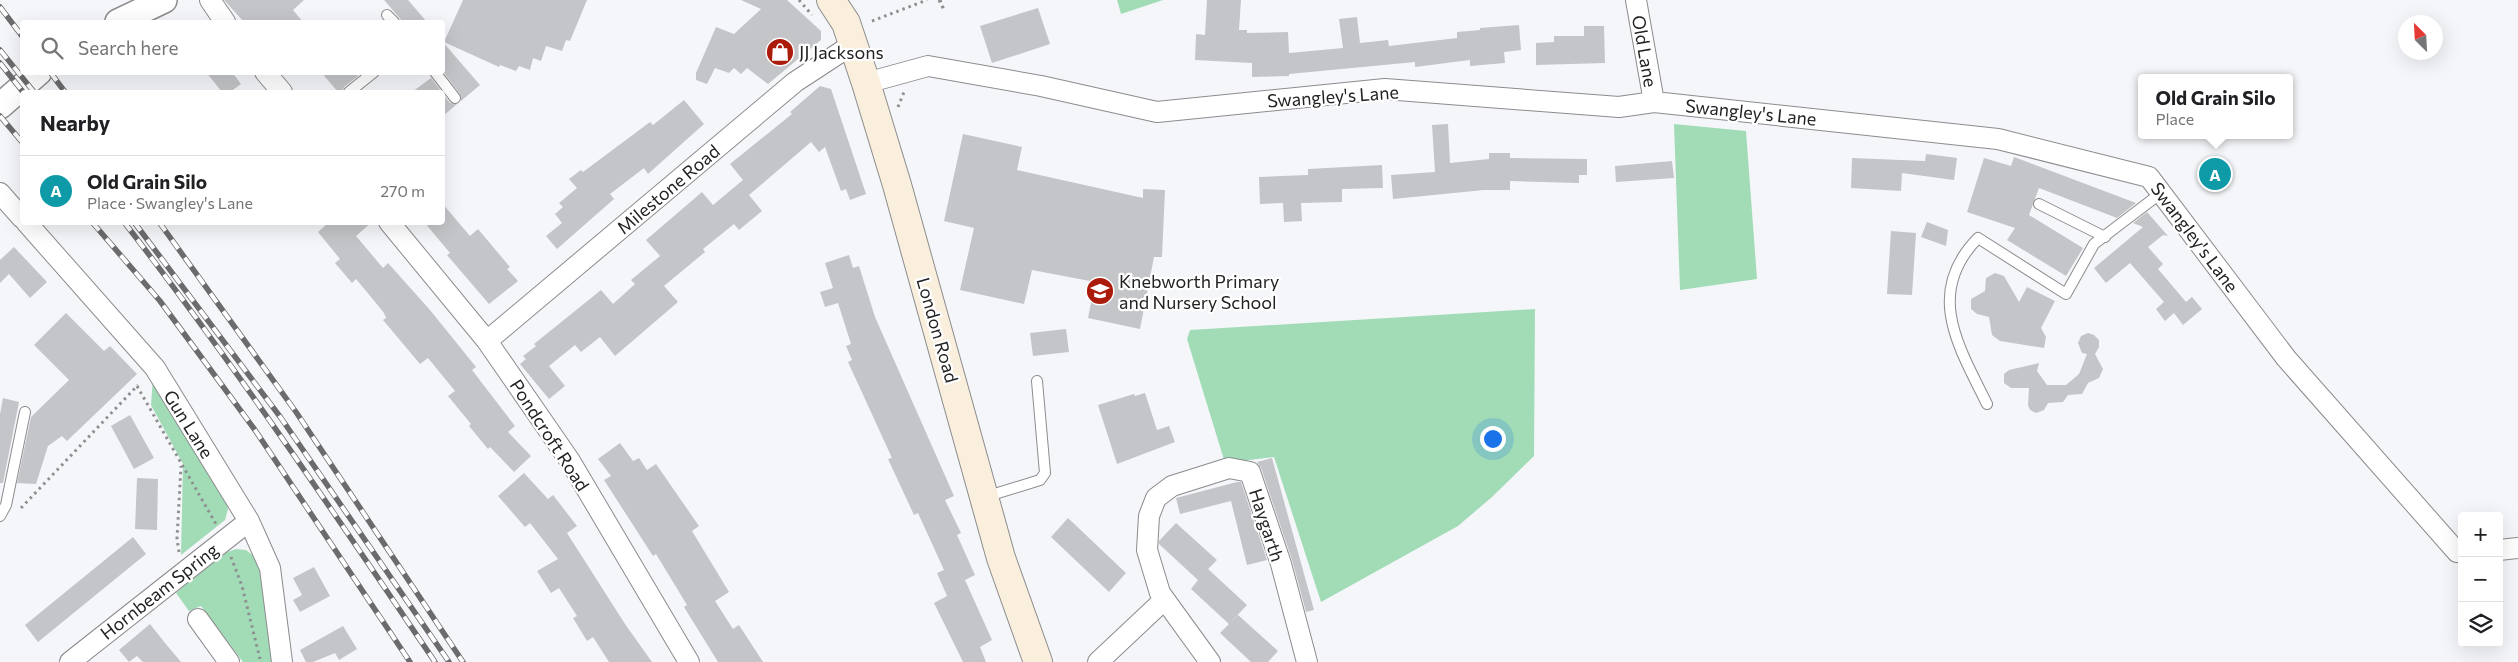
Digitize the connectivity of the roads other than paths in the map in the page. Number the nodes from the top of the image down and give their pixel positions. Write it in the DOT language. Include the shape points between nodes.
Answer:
graph roads {
  1 [pos="164,0"];
  2 [pos="210,0"];
  3 [pos="1636,0"];
  4 [pos="823,10"];
  5 [pos="122,20"];
  6 [pos="224,20"];
  7 [pos="853,44"];
  8 [pos="36,75"];
  9 [pos="268,75"];
  10 [pos="370,75"];
  11 [pos="437,75"];
  12 [pos="866,83"];
  13 [pos="280,90"];
  14 [pos="352,90"];
  15 [pos="455,98"];
  16 [pos="1654,102"];
  17 [pos="0,106"];
  18 [pos="2161,192"];
  19 [pos="0,193"];
  20 [pos="2039,204"];
  21 [pos="20,216"];
  22 [pos="29,225"];
  23 [pos="391,225"];
  24 [pos="2104,237"];
  25 [pos="487,341"];
  26 [pos="1037,381"];
  27 [pos="1987,404"];
  28 [pos="25,412"];
  29 [pos="984,497"];
  30 [pos="0,516"];
  31 [pos="249,521"];
  32 [pos="2518,548"];
  33 [pos="2503,550"];
  34 [pos="2458,552"];
  35 [pos="1164,600"];
  36 [pos="198,619"];
  37 [pos="70,662"];
  38 [pos="229,662"];
  39 [pos="282,662"];
  40 [pos="689,662"];
  41 [pos="1038,662"];
  42 [pos="1098,662"];
  43 [pos="1210,662"];
  44 [pos="1307,662"];
  1 -- 5 [label="street"];
  2 -- 6 [label="street"];
  3 -- 16 [label="street, Old Lane"];
  4 -- 7 [label="main road, London Road" via="846,22"];
  7 -- 12 [label="main road, London Road"];
  7 -- 25 [label="street, Milestone Road" via="795,82"];
  8 -- 17 [label="street"];
  9 -- 13 [label="street"];
  10 -- 14 [label="lane"];
  11 -- 15 [label="lane"];
  12 -- 16 [label="street, Swangley's Lane" via="928,66 1042,86 1157,112 1385,89 1619,106"];
  12 -- 29 [label="main road, London Road"];
  16 -- 18 [label="street, Swangley's Lane" via="1998,139 2149,176"];
  18 -- 24 [label="lane"];
  18 -- 34 [label="street, Swangley's Lane" via="2286,358"];
  19 -- 21 [label="street"];
  20 -- 24 [label="lane"];
  22 -- 31 [label="street, Gun Lane" via="154,368"];
  23 -- 25 [label="street, Pondcroft Road"];
  24 -- 27 [label="lane" via="2094,244 2066,294 1978,238 1967,249 1951,282 1948,308 1962,353"];
  25 -- 40 [label="street, Pondcroft Road" via="570,461"];
  26 -- 29 [label="lane" via="1045,473 1040,480"];
  28 -- 30 [label="lane" via="6,505"];
  29 -- 41 [label="main road, London Road" via="1001,558"];
  31 -- 37 [label="street, Hornbeam Spring"];
  31 -- 39 [label="street, Gun Lane" via="270,568"];
  32 -- 33 [label="street"];
  35 -- 42 [label="street"];
  35 -- 43 [label="street, Haygarth"];
  35 -- 44 [label="street, Haygarth" via="1147,550 1149,516 1156,498 1172,486 1229,468 1250,472 1281,564"];
  36 -- 38 [label="street"];
}
